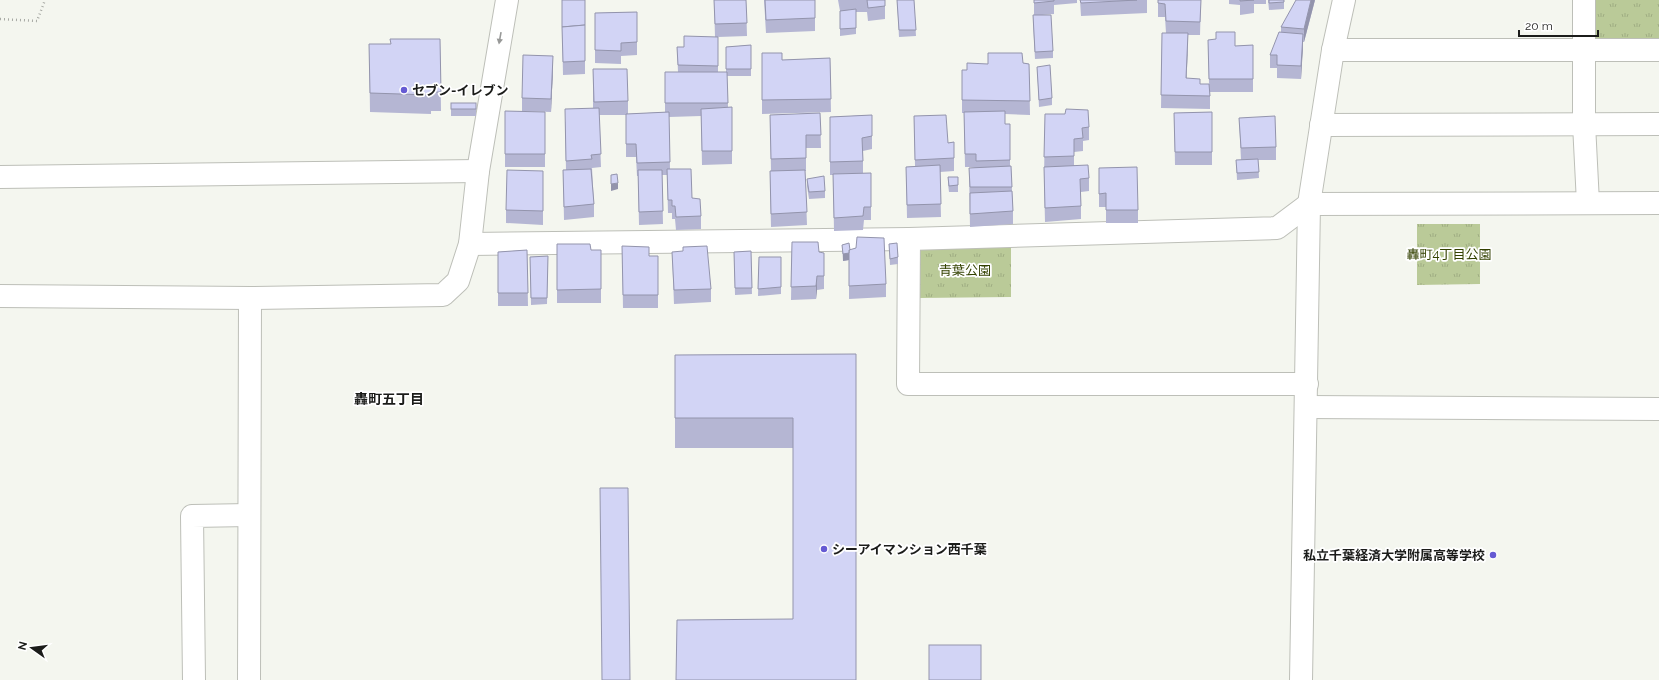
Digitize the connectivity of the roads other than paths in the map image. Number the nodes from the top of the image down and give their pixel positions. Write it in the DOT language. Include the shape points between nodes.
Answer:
graph roads {
  1 [pos="507,0"];
  2 [pos="1344,0"];
  3 [pos="1584,0"];
  4 [pos="1333,50"];
  5 [pos="1583,50"];
  6 [pos="1659,50"];
  7 [pos="1584,124"];
  8 [pos="1659,124"];
  9 [pos="1321,125"];
  10 [pos="478,171"];
  11 [pos="0,177"];
  12 [pos="1588,203"];
  13 [pos="1659,203"];
  14 [pos="1309,204"];
  15 [pos="909,239"];
  16 [pos="470,244"];
  17 [pos="0,296"];
  18 [pos="250,298"];
  19 [pos="1306,384"];
  20 [pos="1306,408"];
  21 [pos="1659,409"];
  22 [pos="249,515"];
  23 [pos="194,680"];
  24 [pos="249,680"];
  25 [pos="1301,680"];
  1 -- 10 [label="street, one-way"];
  2 -- 4 [label="street"];
  3 -- 5 [label="street"];
  4 -- 5 [label="street"];
  4 -- 9 [label="street"];
  5 -- 6 [label="street"];
  5 -- 7 [label="street"];
  7 -- 8 [label="street"];
  7 -- 9 [label="street"];
  7 -- 12 [label="street"];
  9 -- 14 [label="street"];
  10 -- 11 [label="street"];
  10 -- 16 [label="street"];
  12 -- 13 [label="street"];
  12 -- 14 [label="street"];
  14 -- 15 [label="street" via="1277,228"];
  14 -- 19 [label="street"];
  15 -- 16 [label="street"];
  15 -- 19 [label="street" via="908,384"];
  16 -- 18 [label="street" via="458,281 444,295"];
  17 -- 18 [label="street"];
  18 -- 22 [label="street"];
  19 -- 20 [label="street"];
  20 -- 21 [label="street"];
  20 -- 25 [label="street"];
  22 -- 23 [label="street" via="192,516"];
  22 -- 24 [label="street"];
}
